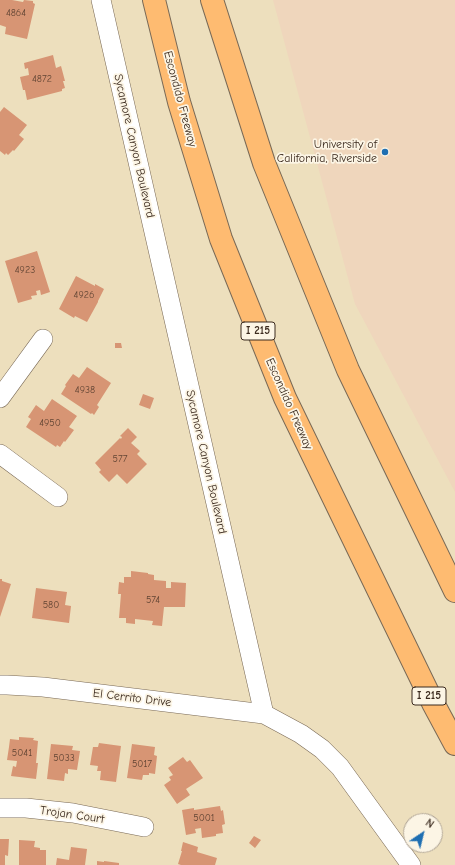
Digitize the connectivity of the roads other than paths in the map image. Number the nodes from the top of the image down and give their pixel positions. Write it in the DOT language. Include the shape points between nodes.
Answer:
graph roads {
  1 [pos="101,0"];
  2 [pos="154,0"];
  3 [pos="212,0"];
  4 [pos="43,339"];
  5 [pos="0,398"];
  6 [pos="0,454"];
  7 [pos="58,496"];
  8 [pos="455,591"];
  9 [pos="0,685"];
  10 [pos="264,714"];
  11 [pos="455,744"];
  12 [pos="0,808"];
  13 [pos="144,827"];
  14 [pos="411,865"];
  1 -- 10 [label="street, Sycamore Canyon Boulevard"];
  2 -- 11 [label="highway, Escondido Freeway / I 215" via="179,102 221,238 285,398"];
  3 -- 8 [label="highway" via="264,163 348,370"];
  4 -- 5 [label="street"];
  6 -- 7 [label="street"];
  9 -- 10 [label="street, El Cerrito Drive"];
  10 -- 14 [label="street" via="322,749 340,767"];
  12 -- 13 [label="street, Trojan Court" via="72,813"];
}
